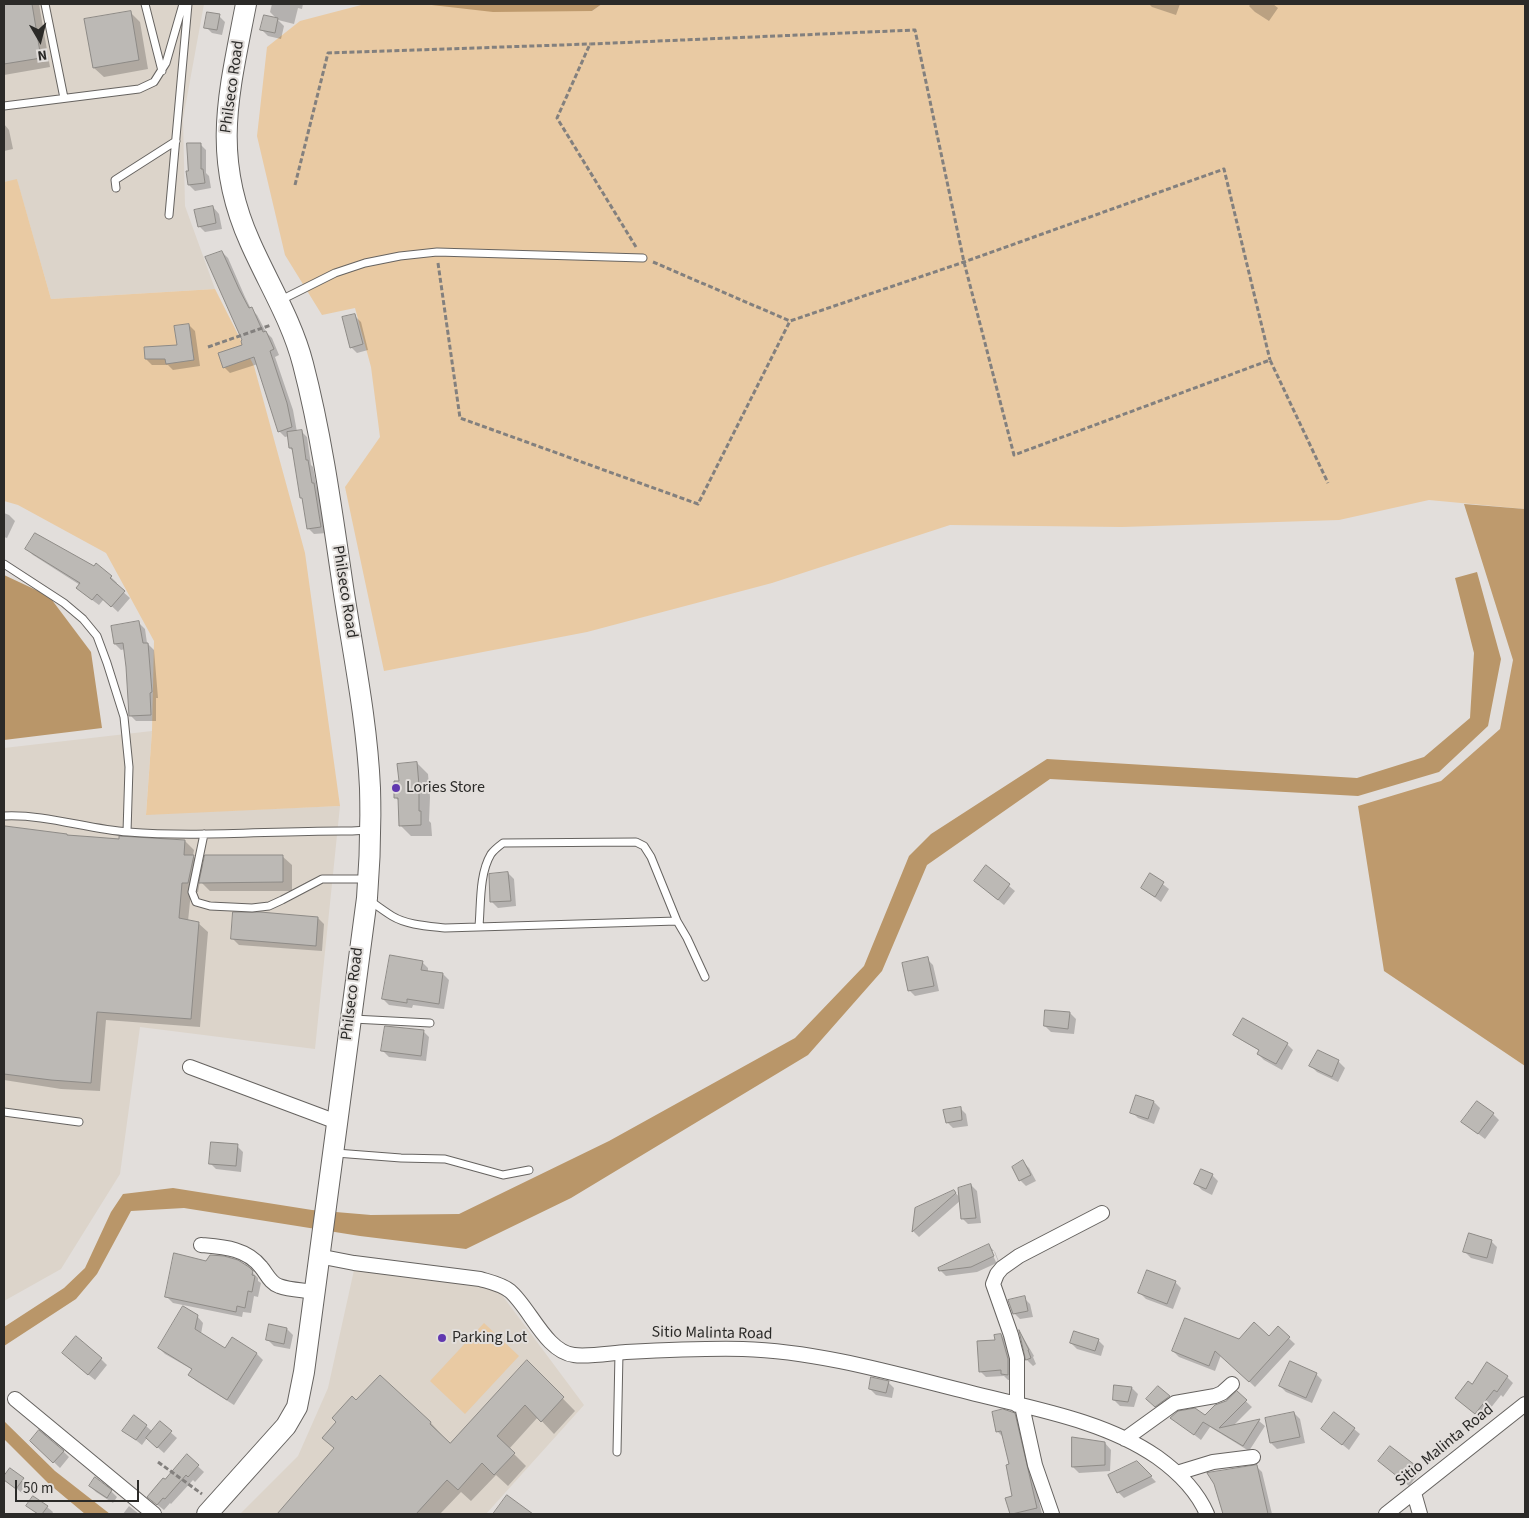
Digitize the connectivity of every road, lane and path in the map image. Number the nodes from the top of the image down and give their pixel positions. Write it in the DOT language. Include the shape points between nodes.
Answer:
graph roads {
  1 [pos="45,4"];
  2 [pos="145,4"];
  3 [pos="183,4"];
  4 [pos="188,4"];
  5 [pos="246,4"];
  6 [pos="590,44"];
  7 [pos="162,71"];
  8 [pos="64,98"];
  9 [pos="4,106"];
  10 [pos="176,141"];
  11 [pos="295,185"];
  12 [pos="116,188"];
  13 [pos="170,215"];
  14 [pos="437,252"];
  15 [pos="643,258"];
  16 [pos="964,262"];
  17 [pos="279,301"];
  18 [pos="288,320"];
  19 [pos="790,321"];
  20 [pos="208,347"];
  21 [pos="1270,360"];
  22 [pos="1328,483"];
  23 [pos="4,564"];
  24 [pos="4,816"];
  25 [pos="370,829"];
  26 [pos="127,832"];
  27 [pos="204,834"];
  28 [pos="367,888"];
  29 [pos="677,921"];
  30 [pos="479,926"];
  31 [pos="705,977"];
  32 [pos="350,1019"];
  33 [pos="430,1024"];
  34 [pos="190,1067"];
  35 [pos="4,1112"];
  36 [pos="79,1122"];
  37 [pos="337,1122"];
  38 [pos="333,1152"];
  39 [pos="529,1170"];
  40 [pos="1102,1212"];
  41 [pos="201,1245"];
  42 [pos="319,1251"];
  43 [pos="314,1292"];
  44 [pos="619,1352"];
  45 [pos="1232,1384"];
  46 [pos="15,1399"];
  47 [pos="1525,1404"];
  48 [pos="1019,1405"];
  49 [pos="1125,1440"];
  50 [pos="617,1452"];
  51 [pos="1253,1456"];
  52 [pos="158,1462"];
  53 [pos="1177,1473"];
  54 [pos="1414,1493"];
  55 [pos="212,1509"];
  56 [pos="154,1514"];
  57 [pos="1052,1514"];
  58 [pos="1207,1514"];
  59 [pos="1386,1514"];
  60 [pos="1420,1514"];
  1 -- 8 [label="lane"];
  2 -- 7 [label="lane"];
  3 -- 7 [label="lane"];
  4 -- 10 [label="lane"];
  5 -- 17 [label="street, Philseco Road" via="230,87 225,145 240,218"];
  6 -- 11 [label="path" via="328,53"];
  6 -- 15 [label="path" via="557,118"];
  6 -- 16 [label="path" via="915,30"];
  7 -- 8 [label="lane" via="154,82 139,89"];
  8 -- 9 [label="lane"];
  10 -- 12 [label="lane" via="115,180"];
  10 -- 13 [label="lane"];
  14 -- 15 [label="lane"];
  14 -- 17 [label="lane" via="365,263 335,273"];
  14 -- 19 [label="path" via="460,418 698,504"];
  15 -- 19 [label="path"];
  16 -- 19 [label="path"];
  16 -- 21 [label="path" via="1014,455"];
  16 -- 21 [label="path" via="1224,169"];
  17 -- 18 [label="street, Philseco Road"];
  18 -- 20 [label="path"];
  18 -- 25 [label="street, Philseco Road" via="299,345 308,381 325,468 364,733 370,785"];
  21 -- 22 [label="path"];
  23 -- 26 [label="lane" via="64,603 83,618 97,636 124,717 129,768"];
  24 -- 26 [label="lane"];
  25 -- 27 [label="lane"];
  25 -- 28 [label="street, Philseco Road"];
  26 -- 27 [label="lane"];
  27 -- 28 [label="lane" via="192,892 196,902 210,906 269,906 322,879"];
  28 -- 30 [label="lane" via="393,916 406,922 445,928"];
  28 -- 32 [label="street, Philseco Road"];
  29 -- 30 [label="lane"];
  29 -- 30 [label="lane" via="651,857 644,846 636,842 503,843 492,854 486,869"];
  29 -- 31 [label="lane"];
  32 -- 33 [label="lane"];
  32 -- 37 [label="street, Philseco Road"];
  34 -- 37 [label="street"];
  35 -- 36 [label="lane"];
  37 -- 38 [label="street, Philseco Road"];
  38 -- 39 [label="lane" via="445,1159 503,1175"];
  38 -- 42 [label="street, Philseco Road"];
  40 -- 48 [label="street" via="1019,1256 997,1274 993,1284 1017,1358"];
  41 -- 43 [label="street" via="242,1252 279,1286"];
  42 -- 43 [label="street, Philseco Road"];
  42 -- 44 [label="street, Sitio Malinta Road" via="354,1263 496,1283 510,1291 560,1351 574,1355"];
  43 -- 55 [label="street, Philseco Road" via="297,1407 286,1426"];
  44 -- 48 [label="street, Sitio Malinta Road" via="743,1349 806,1356"];
  44 -- 50 [label="lane"];
  45 -- 49 [label="street" via="1215,1396 1175,1403"];
  46 -- 56 [label="street"];
  47 -- 54 [label="street, Sitio Malinta Road"];
  48 -- 49 [label="street, Sitio Malinta Road" via="1090,1424"];
  48 -- 57 [label="street"];
  49 -- 53 [label="street, Sitio Malinta Road" via="1157,1457"];
  51 -- 53 [label="street" via="1213,1462"];
  52 -- 55 [label="path"];
  53 -- 58 [label="street, Sitio Malinta Road" via="1197,1496"];
  54 -- 59 [label="street, Sitio Malinta Road"];
  54 -- 60 [label="street"];
}
